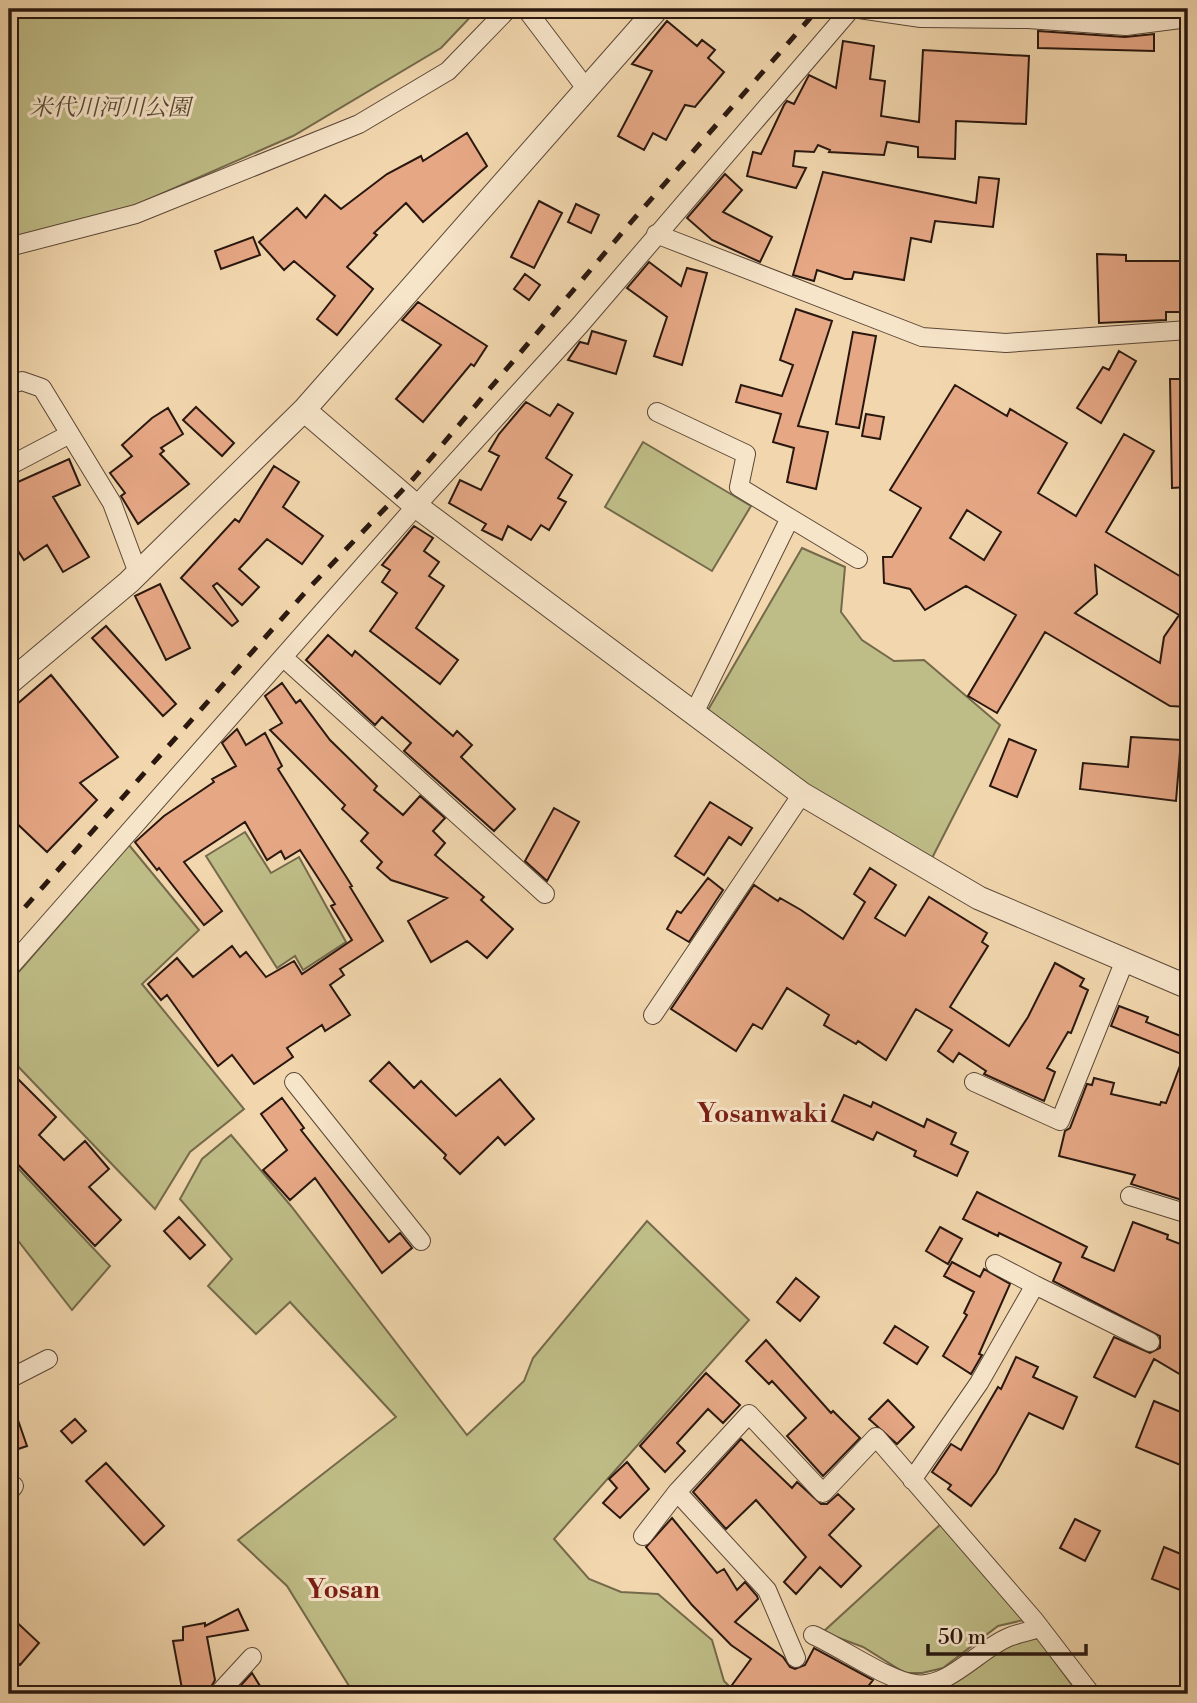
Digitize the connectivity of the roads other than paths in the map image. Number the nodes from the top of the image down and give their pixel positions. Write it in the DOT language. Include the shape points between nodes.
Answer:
graph roads {
  1 [pos="508,9"];
  2 [pos="526,9"];
  3 [pos="657,9"];
  4 [pos="851,9"];
  5 [pos="859,9"];
  6 [pos="1188,18"];
  7 [pos="585,87"];
  8 [pos="656,234"];
  9 [pos="9,247"];
  10 [pos="1188,330"];
  11 [pos="9,384"];
  12 [pos="304,410"];
  13 [pos="657,412"];
  14 [pos="71,434"];
  15 [pos="9,466"];
  16 [pos="416,506"];
  17 [pos="790,517"];
  18 [pos="858,559"];
  19 [pos="138,573"];
  20 [pos="284,658"];
  21 [pos="9,683"];
  22 [pos="695,711"];
  23 [pos="802,794"];
  24 [pos="545,894"];
  25 [pos="1125,960"];
  26 [pos="9,968"];
  27 [pos="1188,987"];
  28 [pos="653,1015"];
  29 [pos="974,1082"];
  30 [pos="295,1083"];
  31 [pos="1130,1196"];
  32 [pos="1188,1214"];
  33 [pos="421,1241"];
  34 [pos="995,1264"];
  35 [pos="1035,1284"];
  36 [pos="1150,1342"];
  37 [pos="48,1359"];
  38 [pos="9,1379"];
  39 [pos="912,1479"];
  40 [pos="677,1492"];
  41 [pos="643,1536"];
  42 [pos="1040,1628"];
  43 [pos="813,1635"];
  44 [pos="252,1657"];
  45 [pos="796,1658"];
  46 [pos="218,1694"];
  47 [pos="1091,1694"];
  1 -- 9 [label="street" via="448,71 359,124 136,214"];
  2 -- 7 [label="street"];
  3 -- 7 [label="street"];
  4 -- 8 [label="street"];
  5 -- 6 [label="street" via="921,18 1126,26"];
  7 -- 12 [label="street"];
  8 -- 10 [label="street" via="922,337 1006,343"];
  8 -- 16 [label="street"];
  11 -- 14 [label="street" via="22,381 42,388"];
  12 -- 16 [label="street"];
  12 -- 19 [label="street"];
  13 -- 17 [label="street" via="747,454 739,487"];
  14 -- 15 [label="street"];
  14 -- 19 [label="street" via="112,503"];
  16 -- 20 [label="street"];
  16 -- 22 [label="street"];
  17 -- 18 [label="street"];
  17 -- 22 [label="street"];
  19 -- 21 [label="street"];
  20 -- 24 [label="street"];
  20 -- 26 [label="street"];
  22 -- 23 [label="street"];
  23 -- 25 [label="street" via="979,898"];
  23 -- 28 [label="street"];
  25 -- 27 [label="street"];
  25 -- 29 [label="street" via="1060,1121"];
  30 -- 33 [label="street"];
  31 -- 32 [label="street"];
  34 -- 35 [label="street"];
  35 -- 36 [label="street"];
  35 -- 39 [label="street" via="979,1383"];
  37 -- 38 [label="street"];
  39 -- 40 [label="street" via="876,1437 823,1493 749,1414"];
  39 -- 42 [label="street"];
  40 -- 41 [label="street"];
  40 -- 45 [label="street" via="767,1590"];
  42 -- 43 [label="street" via="1009,1637 940,1683 916,1685"];
  42 -- 47 [label="street"];
  44 -- 46 [label="street"];
}
